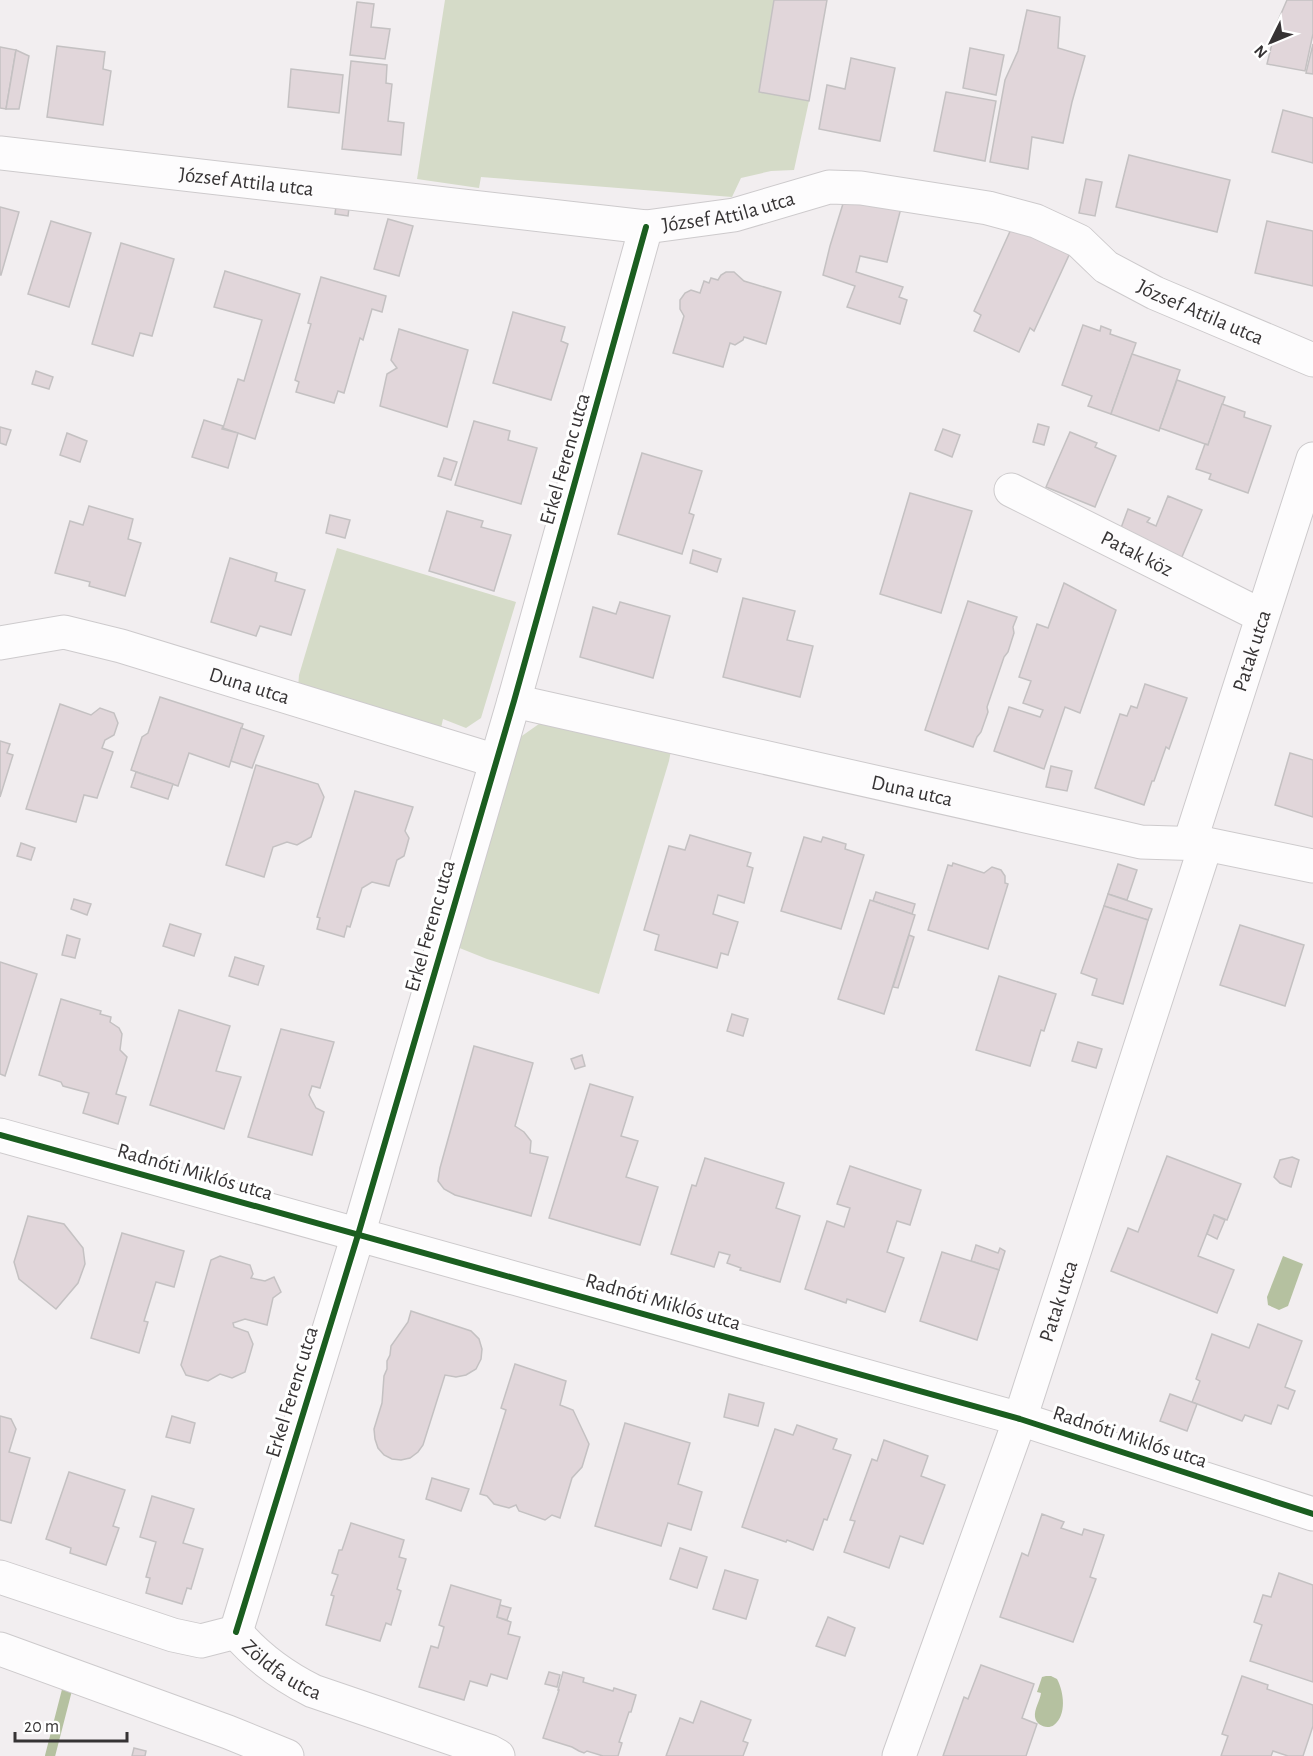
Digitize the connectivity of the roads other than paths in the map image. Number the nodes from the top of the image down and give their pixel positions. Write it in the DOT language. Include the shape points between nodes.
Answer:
graph roads {
  1 [pos="0,153"];
  2 [pos="646,227"];
  3 [pos="1313,360"];
  4 [pos="1313,459"];
  5 [pos="1011,490"];
  6 [pos="1262,616"];
  7 [pos="0,643"];
  8 [pos="514,701"];
  9 [pos="496,761"];
  10 [pos="1198,843"];
  11 [pos="1313,866"];
  12 [pos="0,1135"];
  13 [pos="358,1235"];
  14 [pos="1020,1419"];
  15 [pos="1313,1514"];
  16 [pos="0,1577"];
  17 [pos="236,1632"];
  18 [pos="0,1649"];
  19 [pos="236,1746"];
  20 [pos="287,1756"];
  21 [pos="498,1756"];
  22 [pos="899,1756"];
  1 -- 2 [label="street, József Attila utca"];
  2 -- 3 [label="street, József Attila utca" via="734,215 829,187 861,188 988,207 1036,221 1079,241 1106,267 1155,293"];
  2 -- 8 [label="street, Erkel Ferenc utca"];
  4 -- 6 [label="street, Patak utca"];
  5 -- 6 [label="street, Patak köz"];
  6 -- 10 [label="street, Patak utca"];
  7 -- 9 [label="street, Duna utca" via="64,632"];
  8 -- 9 [label="street, Erkel Ferenc utca"];
  8 -- 10 [label="street, Duna utca" via="1141,842"];
  9 -- 13 [label="street, Erkel Ferenc utca"];
  10 -- 11 [label="street, Duna utca"];
  10 -- 14 [label="street, Patak utca"];
  12 -- 13 [label="street, Radnóti Miklós utca"];
  13 -- 14 [label="street, Radnóti Miklós utca"];
  13 -- 17 [label="street, Erkel Ferenc utca"];
  14 -- 15 [label="street, Radnóti Miklós utca"];
  14 -- 22 [label="street, Patak utca"];
  16 -- 17 [label="street, Zöldfa utca" via="173,1635 201,1641"];
  17 -- 21 [label="street, Zöldfa utca" via="288,1678 313,1690"];
  18 -- 19 [label="street"];
  19 -- 20 [label="street"];
}
